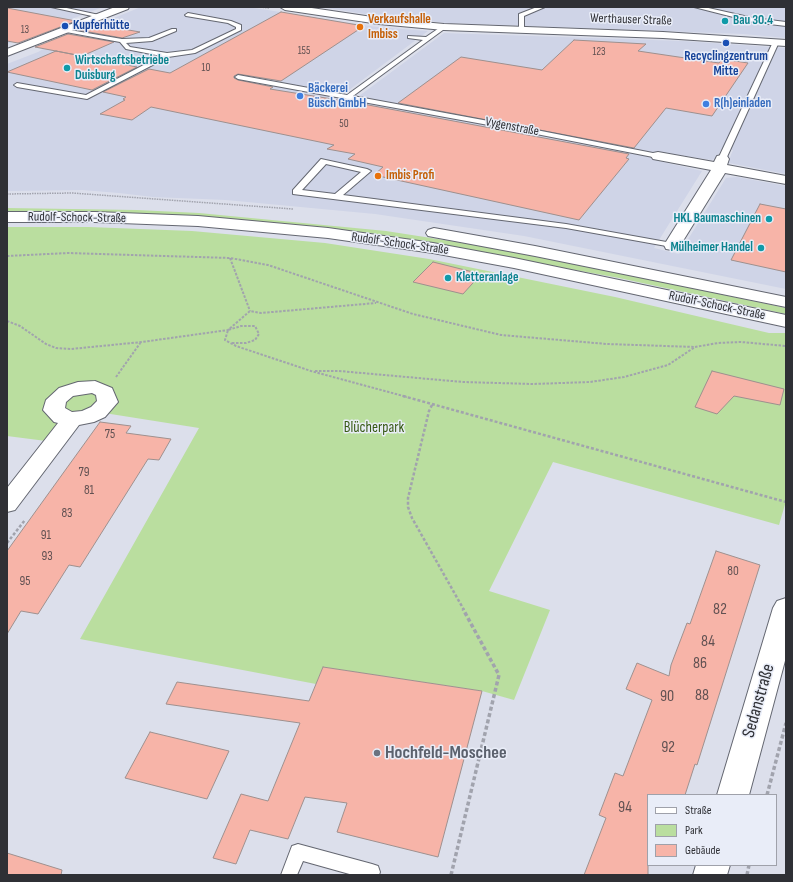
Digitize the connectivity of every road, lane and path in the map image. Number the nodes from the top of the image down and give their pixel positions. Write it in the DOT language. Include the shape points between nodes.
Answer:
graph roads {
  1 [pos="54,7"];
  2 [pos="124,7"];
  3 [pos="285,7"];
  4 [pos="542,7"];
  5 [pos="697,7"];
  6 [pos="314,9"];
  7 [pos="188,15"];
  8 [pos="101,16"];
  9 [pos="786,24"];
  10 [pos="444,27"];
  11 [pos="66,30"];
  12 [pos="174,30"];
  13 [pos="521,30"];
  14 [pos="410,37"];
  15 [pos="428,39"];
  16 [pos="122,41"];
  17 [pos="781,43"];
  18 [pos="7,53"];
  19 [pos="167,55"];
  20 [pos="238,77"];
  21 [pos="17,85"];
  22 [pos="348,97"];
  23 [pos="658,156"];
  24 [pos="720,163"];
  25 [pos="786,180"];
  26 [pos="337,196"];
  27 [pos="7,203"];
  28 [pos="7,217"];
  29 [pos="672,245"];
  30 [pos="7,256"];
  31 [pos="230,258"];
  32 [pos="786,302"];
  33 [pos="378,303"];
  34 [pos="250,311"];
  35 [pos="786,320"];
  36 [pos="7,321"];
  37 [pos="228,330"];
  38 [pos="142,342"];
  39 [pos="232,343"];
  40 [pos="786,346"];
  41 [pos="694,347"];
  42 [pos="311,371"];
  43 [pos="105,392"];
  44 [pos="432,405"];
  45 [pos="72,419"];
  46 [pos="786,502"];
  47 [pos="7,504"];
  48 [pos="784,622"];
  49 [pos="786,723"];
  50 [pos="733,794"];
  51 [pos="768,794"];
  52 [pos="289,875"];
  53 [pos="371,875"];
  54 [pos="451,875"];
  1 -- 8 [label="lane"];
  2 -- 8 [label="street"];
  3 -- 6 [label="street, Werthauser Straße"];
  4 -- 13 [label="lane" via="521,16"];
  5 -- 9 [label="lane" via="753,20"];
  6 -- 10 [label="street, Werthauser Straße" via="379,21"];
  7 -- 19 [label="lane" via="229,22 239,26 238,30 193,52"];
  8 -- 11 [label="street"];
  10 -- 13 [label="street, Werthauser Straße"];
  10 -- 15 [label="lane"];
  11 -- 16 [label="lane"];
  11 -- 18 [label="street"];
  12 -- 16 [label="lane" via="150,40"];
  13 -- 17 [label="street, Werthauser Straße" via="663,35"];
  14 -- 15 [label="lane"];
  15 -- 22 [label="lane"];
  16 -- 19 [label="lane" via="128,48"];
  17 -- 24 [label="lane"];
  19 -- 21 [label="lane" via="87,97"];
  20 -- 22 [label="lane, Vygenstraße"];
  22 -- 23 [label="lane, Vygenstraße"];
  23 -- 24 [label="street, Vygenstraße"];
  24 -- 25 [label="street, Vygenstraße"];
  24 -- 29 [label="street" via="717,174"];
  26 -- 26 [label="lane" via="367,171 324,161 296,192"];
  26 -- 29 [label="lane" via="566,226"];
  27 -- 32 [label="street, Rudolf-Schock-Straße" via="205,209 331,220 442,234"];
  28 -- 35 [label="street, Rudolf-Schock-Straße" via="198,221 328,233 514,263"];
  30 -- 31 [label="path" via="68,253"];
  31 -- 33 [label="path" via="286,270"];
  31 -- 34 [label="path"];
  33 -- 34 [label="path" via="262,313"];
  33 -- 41 [label="path" via="501,335 607,344"];
  34 -- 37 [label="path"];
  36 -- 38 [label="path" via="56,348 71,349"];
  37 -- 38 [label="path"];
  37 -- 39 [label="path" via="225,340"];
  37 -- 39 [label="path" via="241,326 255,326 259,334 255,340 246,343"];
  38 -- 43 [label="path"];
  39 -- 42 [label="path"];
  40 -- 41 [label="path" via="741,342"];
  41 -- 42 [label="path" via="668,365 624,377 590,382 463,382 339,371"];
  42 -- 44 [label="path"];
  43 -- 45 [label="street" via="108,402 98,412"];
  43 -- 45 [label="street" via="95,387 78,388 66,392 56,400 54,410"];
  44 -- 46 [label="path"];
  44 -- 54 [label="path" via="408,498 408,507 499,675"];
  45 -- 47 [label="street"];
  48 -- 50 [label="street, Sedanstraße"];
  49 -- 51 [label="path"];
  52 -- 53 [label="lane" via="298,852 372,872"];
}
